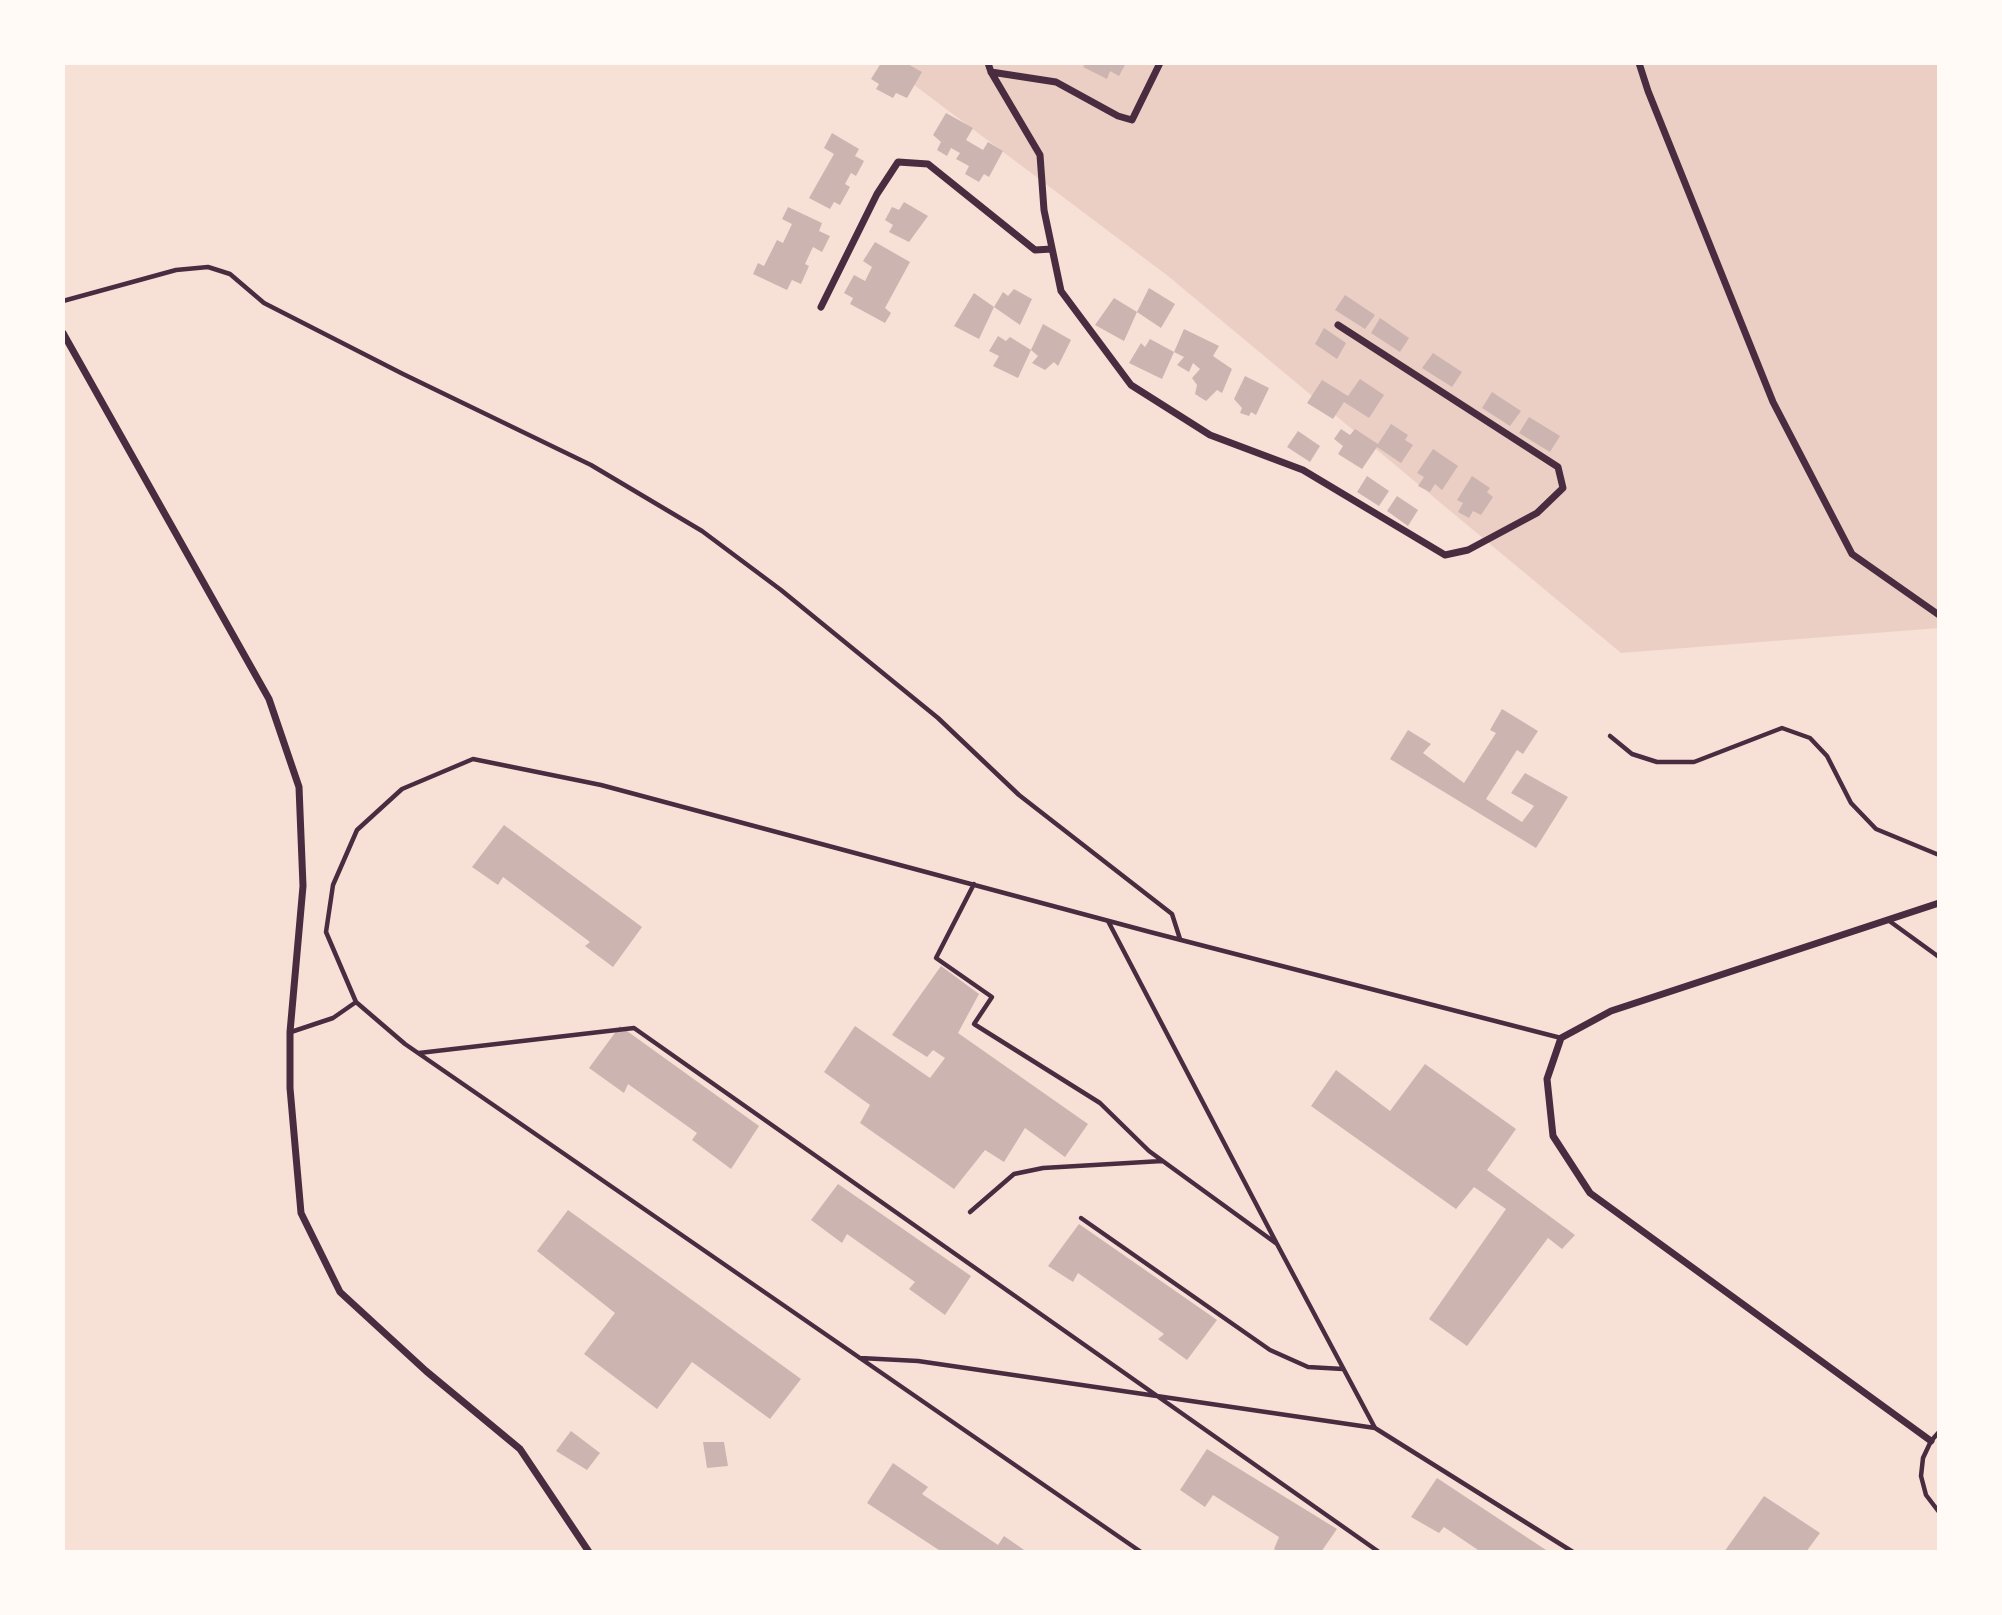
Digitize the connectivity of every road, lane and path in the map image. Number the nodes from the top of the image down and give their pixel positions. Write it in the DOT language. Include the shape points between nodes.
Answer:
graph roads {
  1 [pos="988,63"];
  2 [pos="1160,63"];
  3 [pos="1639,63"];
  4 [pos="991,72"];
  5 [pos="1052,249"];
  6 [pos="63,301"];
  7 [pos="821,307"];
  8 [pos="1338,325"];
  9 [pos="63,333"];
  10 [pos="1939,615"];
  11 [pos="1610,736"];
  12 [pos="1939,855"];
  13 [pos="974,884"];
  14 [pos="1939,903"];
  15 [pos="1108,920"];
  16 [pos="1887,920"];
  17 [pos="1181,939"];
  18 [pos="1939,957"];
  19 [pos="356,1002"];
  20 [pos="290,1032"];
  21 [pos="1561,1038"];
  22 [pos="418,1053"];
  23 [pos="1163,1161"];
  24 [pos="970,1212"];
  25 [pos="1080,1218"];
  26 [pos="1277,1244"];
  27 [pos="859,1357"];
  28 [pos="1344,1370"];
  29 [pos="1156,1395"];
  30 [pos="1375,1428"];
  31 [pos="1939,1432"];
  32 [pos="1931,1441"];
  33 [pos="1939,1512"];
  34 [pos="589,1552"];
  35 [pos="1141,1552"];
  36 [pos="1379,1552"];
  37 [pos="1573,1552"];
  1 -- 4 [label="street"];
  2 -- 4 [label="street" via="1132,120 1056,82"];
  3 -- 10 [label="street" via="1773,402 1852,554"];
  4 -- 5 [label="street" via="1040,155"];
  5 -- 7 [label="street" via="1035,250 928,164 898,162 877,194"];
  5 -- 8 [label="street" via="1061,291 1131,385 1210,435 1303,470 1445,555 1468,550 1537,513 1563,488 1558,467"];
  6 -- 17 [label="lane" via="176,270 208,267 230,274 264,303 591,465 702,531 781,590 938,718 1019,795 1172,914"];
  9 -- 20 [label="street" via="269,699 299,787 303,886"];
  11 -- 12 [label="lane" via="1632,754 1657,762 1694,762 1782,728 1810,738 1827,756 1851,803 1876,829"];
  13 -- 15 [label="lane"];
  13 -- 19 [label="lane" via="601,785 473,759 402,789 357,831 333,885 326,932"];
  13 -- 23 [label="lane" via="936,958 992,997 974,1024 1100,1103"];
  14 -- 16 [label="street"];
  15 -- 17 [label="lane"];
  15 -- 26 [label="lane"];
  16 -- 18 [label="lane"];
  16 -- 21 [label="street" via="1611,1011"];
  17 -- 21 [label="lane"];
  19 -- 20 [label="lane" via="333,1018"];
  19 -- 22 [label="lane"];
  20 -- 34 [label="street" via="301,1213 340,1292 520,1449"];
  21 -- 32 [label="street" via="1547,1079 1553,1136 1590,1193"];
  22 -- 27 [label="lane"];
  22 -- 29 [label="lane" via="634,1028"];
  23 -- 24 [label="lane" via="1042,1168 1014,1174"];
  23 -- 26 [label="lane"];
  25 -- 28 [label="lane" via="1270,1350 1308,1367"];
  26 -- 28 [label="lane"];
  27 -- 29 [label="lane" via="918,1361"];
  27 -- 35 [label="lane"];
  28 -- 30 [label="lane"];
  29 -- 30 [label="lane"];
  29 -- 36 [label="lane"];
  30 -- 37 [label="lane"];
  31 -- 32 [label="lane"];
  32 -- 33 [label="lane" via="1921,1476 1926,1494"];
}
